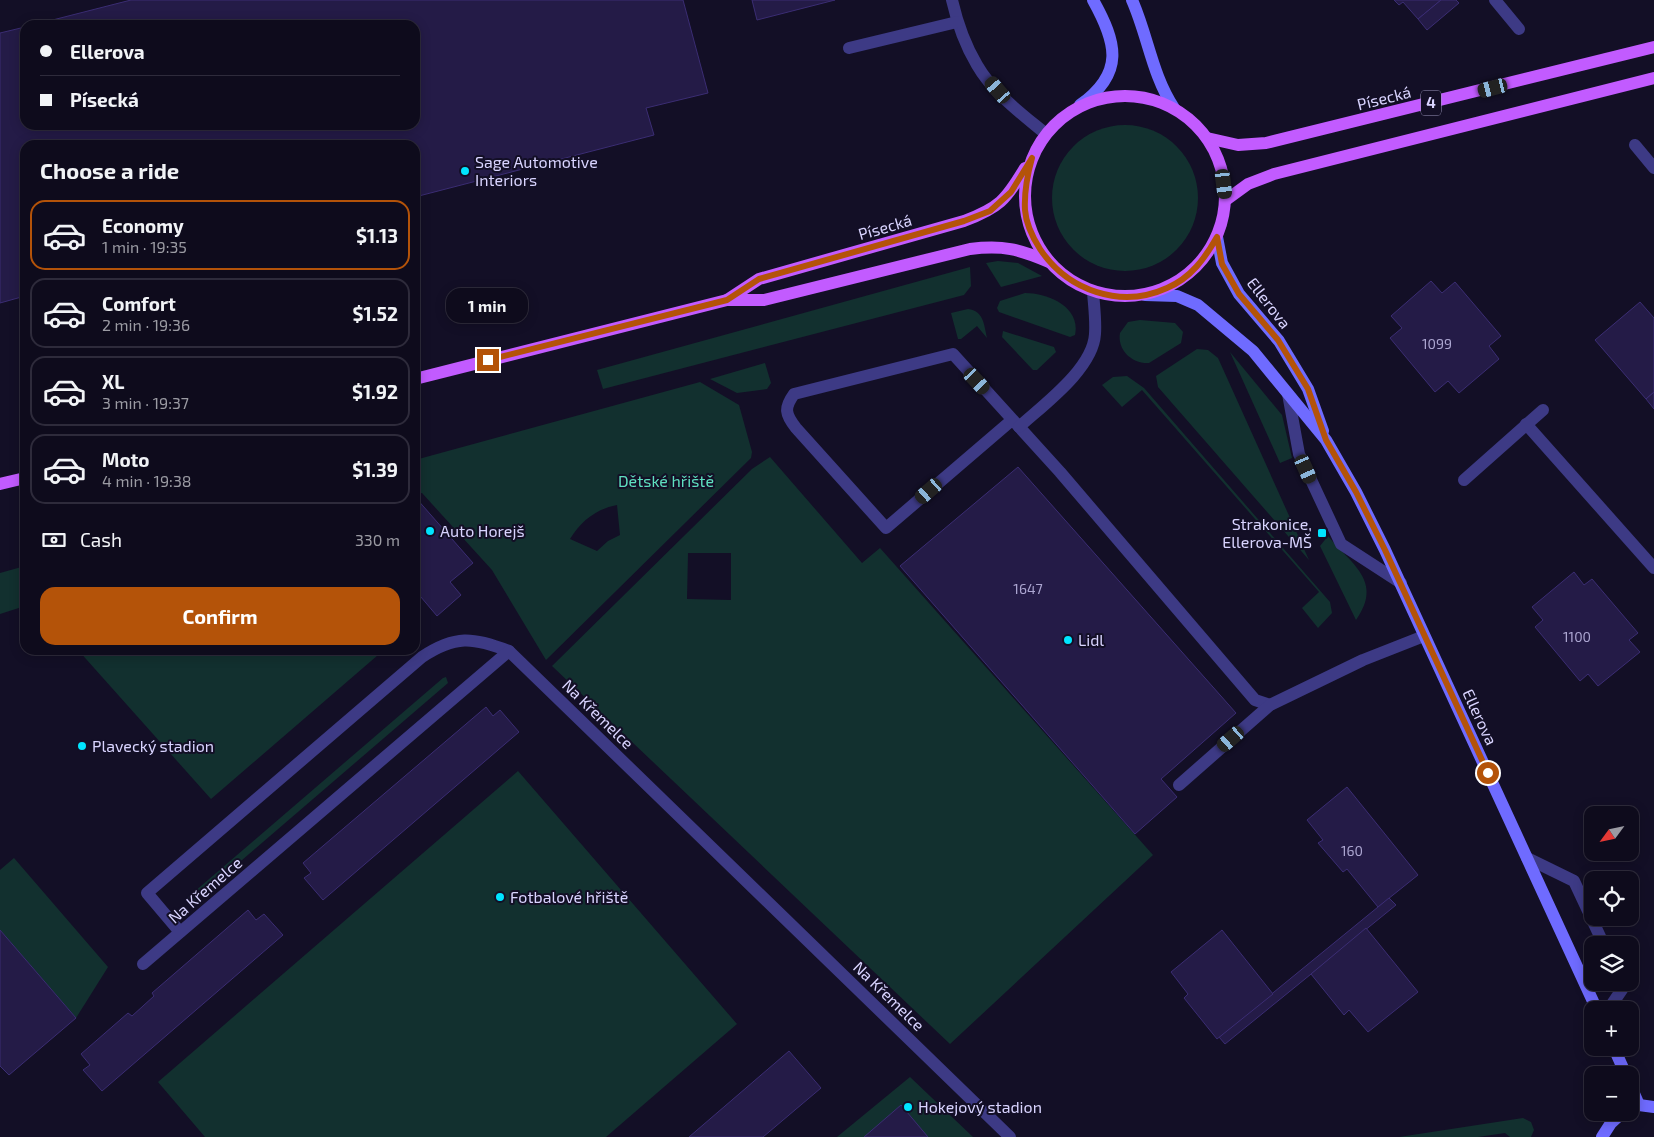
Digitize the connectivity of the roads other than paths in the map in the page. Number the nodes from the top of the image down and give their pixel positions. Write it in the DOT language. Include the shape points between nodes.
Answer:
graph roads {
  1 [pos="952,0"];
  2 [pos="1093,0"];
  3 [pos="1132,0"];
  4 [pos="1495,0"];
  5 [pos="957,22"];
  6 [pos="1520,29"];
  7 [pos="1654,47"];
  8 [pos="849,48"];
  9 [pos="1654,78"];
  10 [pos="1080,106"];
  11 [pos="1174,108"];
  12 [pos="1046,134"];
  13 [pos="1207,138"];
  14 [pos="1635,145"];
  15 [pos="1032,158"];
  16 [pos="1654,168"];
  17 [pos="1226,200"];
  18 [pos="1217,237"];
  19 [pos="1049,262"];
  20 [pos="1093,292"];
  21 [pos="1144,296"];
  22 [pos="727,300"];
  23 [pos="420,378"];
  24 [pos="1288,394"];
  25 [pos="1543,410"];
  26 [pos="1015,423"];
  27 [pos="1526,424"];
  28 [pos="1326,440"];
  29 [pos="20,479"];
  30 [pos="1464,480"];
  31 [pos="0,484"];
  32 [pos="1654,568"];
  33 [pos="1400,583"];
  34 [pos="1424,636"];
  35 [pos="509,650"];
  36 [pos="1270,705"];
  37 [pos="1178,785"];
  38 [pos="1527,858"];
  39 [pos="180,932"];
  40 [pos="1600,936"];
  41 [pos="142,964"];
  42 [pos="1593,1001"];
  43 [pos="1639,1106"];
  44 [pos="1654,1107"];
  45 [pos="1613,1121"];
  46 [pos="1010,1137"];
  47 [pos="1602,1137"];
  1 -- 5 [label="street"];
  2 -- 10 [label="street" via="1108,26 1114,55 1107,79"];
  3 -- 11 [label="street" via="1160,85"];
  4 -- 6 [label="street"];
  5 -- 8 [label="street"];
  5 -- 12 [label="street" via="978,66 1008,101"];
  7 -- 13 [label="main road, Písecká / 4" via="1266,143 1238,145"];
  9 -- 17 [label="main road, 4" via="1274,174 1248,184"];
  10 -- 11 [label="main road" via="1104,98 1127,96 1151,99"];
  10 -- 12 [label="main road"];
  11 -- 13 [label="main road"];
  12 -- 15 [label="main road"];
  13 -- 17 [label="main road" via="1222,168"];
  14 -- 16 [label="street"];
  15 -- 19 [label="main road" via="1025,185 1025,212 1034,239"];
  15 -- 22 [label="main road, Písecká" via="1011,192 990,211 759,279"];
  17 -- 18 [label="main road"];
  18 -- 21 [label="main road" via="1205,258 1188,276 1168,288"];
  18 -- 28 [label="street, Ellerova" via="1222,264 1239,294 1278,340 1308,389"];
  19 -- 20 [label="main road" via="1069,280"];
  19 -- 22 [label="main road, Písecká" via="1022,250 997,246 970,249 764,300"];
  20 -- 21 [label="main road" via="1119,297"];
  20 -- 26 [label="street" via="1095,336 1091,351 1066,384"];
  21 -- 24 [label="street, Ellerova" via="1177,296 1198,305 1253,351"];
  22 -- 23 [label="main road, Písecká"];
  24 -- 28 [label="street, Ellerova"];
  24 -- 33 [label="street" via="1299,454 1341,544"];
  25 -- 27 [label="street"];
  26 -- 26 [label="street" via="952,354 794,394 786,405 787,415 796,428 886,528"];
  26 -- 36 [label="street" via="1255,700"];
  27 -- 30 [label="street"];
  27 -- 32 [label="street"];
  28 -- 33 [label="street, Ellerova" via="1356,492"];
  29 -- 31 [label="main road"];
  33 -- 34 [label="street, Ellerova"];
  34 -- 36 [label="street" via="1363,660"];
  34 -- 38 [label="street, Ellerova"];
  35 -- 39 [label="street, Na Křemelce"];
  35 -- 39 [label="street" via="467,640 442,644 422,656 147,892"];
  35 -- 46 [label="street, Na Křemelce"];
  36 -- 37 [label="street"];
  38 -- 40 [label="street" via="1574,881"];
  38 -- 42 [label="street, Ellerova"];
  39 -- 41 [label="street, Na Křemelce"];
  43 -- 44 [label="street"];
  45 -- 47 [label="street"];
}
